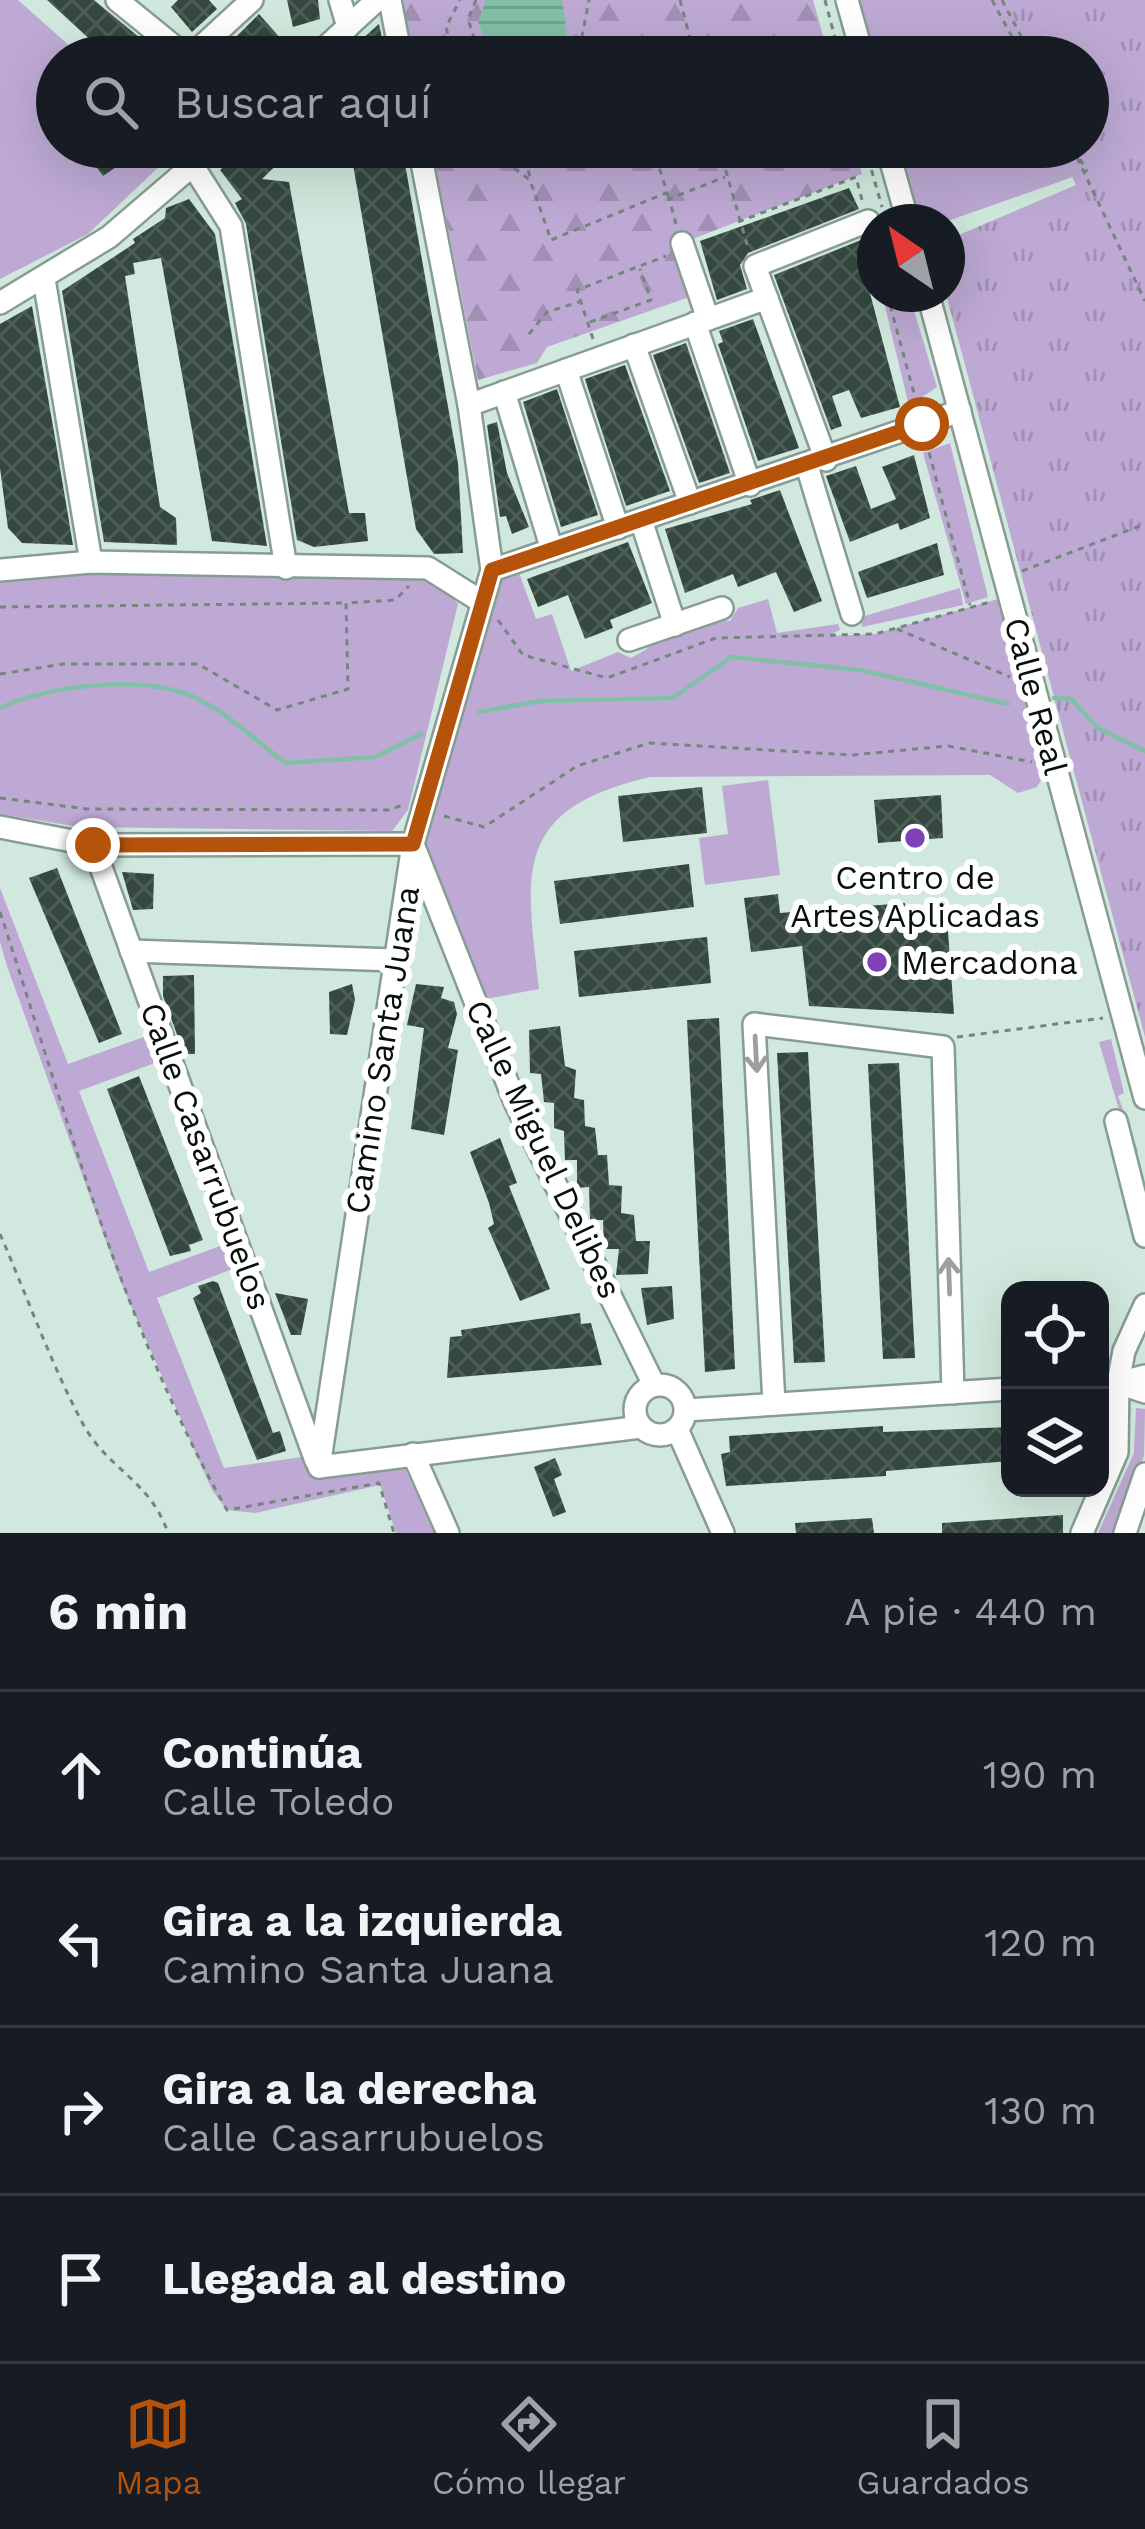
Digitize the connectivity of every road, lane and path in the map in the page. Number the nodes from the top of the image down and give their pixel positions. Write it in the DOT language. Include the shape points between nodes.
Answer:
graph roads {
  1 [pos="117,0"];
  2 [pos="252,0"];
  3 [pos="340,0"];
  4 [pos="377,0"];
  5 [pos="390,0"];
  6 [pos="460,0"];
  7 [pos="476,0"];
  8 [pos="589,0"];
  9 [pos="680,0"];
  10 [pos="825,0"];
  11 [pos="847,0"];
  12 [pos="992,0"];
  13 [pos="1002,0"];
  14 [pos="348,27"];
  15 [pos="162,36"];
  16 [pos="212,36"];
  17 [pos="338,36"];
  18 [pos="397,36"];
  19 [pos="448,36"];
  20 [pos="473,36"];
  21 [pos="582,36"];
  22 [pos="690,36"];
  23 [pos="835,36"];
  24 [pos="857,36"];
  25 [pos="1012,36"];
  26 [pos="1021,36"];
  27 [pos="191,168"];
  28 [pos="194,168"];
  29 [pos="422,168"];
  30 [pos="514,168"];
  31 [pos="527,168"];
  32 [pos="659,168"];
  33 [pos="724,168"];
  34 [pos="868,168"];
  35 [pos="893,168"];
  36 [pos="1083,168"];
  37 [pos="1085,168"];
  38 [pos="1087,172"];
  39 [pos="726,176"];
  40 [pos="530,180"];
  41 [pos="669,199"];
  42 [pos="869,204"];
  43 [pos="874,204"];
  44 [pos="903,204"];
  45 [pos="738,222"];
  46 [pos="857,226"];
  47 [pos="683,246"];
  48 [pos="755,266"];
  49 [pos="638,267"];
  50 [pos="44,279"];
  51 [pos="767,298"];
  52 [pos="580,301"];
  53 [pos="1145,301"];
  54 [pos="0,303"];
  55 [pos="892,312"];
  56 [pos="933,312"];
  57 [pos="702,321"];
  58 [pos="588,323"];
  59 [pos="529,334"];
  60 [pos="634,345"];
  61 [pos="599,358"];
  62 [pos="566,370"];
  63 [pos="504,392"];
  64 [pos="469,404"];
  65 [pos="960,411"];
  66 [pos="922,424"];
  67 [pos="817,463"];
  68 [pos="750,485"];
  69 [pos="690,502"];
  70 [pos="640,520"];
  71 [pos="1145,524"];
  72 [pos="618,528"];
  73 [pos="552,550"];
  74 [pos="91,562"];
  75 [pos="286,568"];
  76 [pos="428,568"];
  77 [pos="0,570"];
  78 [pos="492,570"];
  79 [pos="1006,587"];
  80 [pos="482,602"];
  81 [pos="346,603"];
  82 [pos="0,607"];
  83 [pos="971,607"];
  84 [pos="722,608"];
  85 [pos="852,614"];
  86 [pos="675,625"];
  87 [pos="896,628"];
  88 [pos="629,640"];
  89 [pos="0,674"];
  90 [pos="1033,686"];
  91 [pos="1052,760"];
  92 [pos="0,798"];
  93 [pos="432,804"];
  94 [pos="0,827"];
  95 [pos="413,844"];
  96 [pos="93,845"];
  97 [pos="0,912"];
  98 [pos="131,951"];
  99 [pos="395,960"];
  100 [pos="1122,1016"];
  101 [pos="943,1047"];
  102 [pos="1145,1098"];
  103 [pos="1117,1121"];
  104 [pos="0,1234"];
  105 [pos="1145,1236"];
  106 [pos="1145,1305"];
  107 [pos="1145,1376"];
  108 [pos="1109,1384"];
  109 [pos="654,1385"];
  110 [pos="1001,1390"];
  111 [pos="1145,1392"];
  112 [pos="952,1393"];
  113 [pos="774,1404"];
  114 [pos="681,1419"];
  115 [pos="641,1427"];
  116 [pos="413,1454"];
  117 [pos="319,1467"];
  118 [pos="1145,1474"];
  119 [pos="1142,1498"];
  120 [pos="167,1533"];
  121 [pos="394,1533"];
  122 [pos="448,1533"];
  123 [pos="722,1533"];
  124 [pos="1082,1533"];
  125 [pos="1125,1533"];
  1 -- 15 [label="street"];
  2 -- 16 [label="street"];
  3 -- 14 [label="street"];
  4 -- 14 [label="street"];
  5 -- 18 [label="street"];
  6 -- 19 [label="path"];
  7 -- 20 [label="path" via="468,20"];
  8 -- 21 [label="path"];
  9 -- 22 [label="path"];
  10 -- 23 [label="path"];
  11 -- 24 [label="street"];
  12 -- 25 [label="path"];
  13 -- 26 [label="path"];
  14 -- 17 [label="street"];
  27 -- 50 [label="street"];
  28 -- 75 [label="street" via="231,226"];
  29 -- 64 [label="street"];
  30 -- 40 [label="path"];
  31 -- 40 [label="path"];
  32 -- 41 [label="path"];
  33 -- 39 [label="path"];
  34 -- 43 [label="path"];
  35 -- 44 [label="street"];
  36 -- 53 [label="path"];
  37 -- 38 [label="path"];
  39 -- 41 [label="path"];
  39 -- 45 [label="path"];
  40 -- 41 [label="path" via="551,240"];
  41 -- 47 [label="path"];
  42 -- 45 [label="path" via="856,177"];
  45 -- 48 [label="path"];
  46 -- 48 [label="street"];
  47 -- 49 [label="path"];
  47 -- 57 [label="street"];
  48 -- 51 [label="street"];
  49 -- 52 [label="path" via="577,290"];
  49 -- 58 [label="path" via="652,300"];
  50 -- 54 [label="street"];
  50 -- 74 [label="street"];
  51 -- 57 [label="street"];
  51 -- 67 [label="street"];
  52 -- 58 [label="path"];
  52 -- 59 [label="path" via="547,312"];
  55 -- 66 [label="path"];
  56 -- 65 [label="street, Calle Real"];
  57 -- 60 [label="street"];
  57 -- 68 [label="street"];
  58 -- 61 [label="path"];
  60 -- 61 [label="street"];
  60 -- 69 [label="street"];
  61 -- 62 [label="street"];
  62 -- 63 [label="street"];
  62 -- 72 [label="street"];
  63 -- 64 [label="street"];
  63 -- 73 [label="street"];
  64 -- 78 [label="street"];
  65 -- 66 [label="street"];
  65 -- 79 [label="street, Calle Real"];
  66 -- 67 [label="street"];
  66 -- 83 [label="path"];
  67 -- 68 [label="street"];
  67 -- 85 [label="street"];
  68 -- 69 [label="street"];
  69 -- 70 [label="street"];
  70 -- 72 [label="street"];
  70 -- 86 [label="street"];
  71 -- 79 [label="path"];
  72 -- 73 [label="street"];
  73 -- 78 [label="street"];
  74 -- 75 [label="street"];
  74 -- 77 [label="street"];
  75 -- 76 [label="street"];
  76 -- 80 [label="street"];
  76 -- 81 [label="path" via="395,600"];
  78 -- 80 [label="street, Camino Santa Juana"];
  79 -- 83 [label="path"];
  79 -- 90 [label="street, Calle Real"];
  80 -- 87 [label="path" via="524,655 607,678 716,638"];
  80 -- 93 [label="street, Camino Santa Juana"];
  81 -- 82 [label="path"];
  81 -- 89 [label="path" via="348,689 277,710 198,664 63,664"];
  83 -- 87 [label="path"];
  84 -- 86 [label="street"];
  86 -- 88 [label="street"];
  87 -- 90 [label="path"];
  90 -- 91 [label="street, Calle Real"];
  91 -- 93 [label="path" via="948,746 852,754 649,743 577,766 484,827"];
  91 -- 100 [label="street, Calle Real"];
  92 -- 93 [label="path" via="87,809"];
  93 -- 95 [label="street, Camino Santa Juana"];
  94 -- 96 [label="street"];
  95 -- 96 [label="street"];
  95 -- 99 [label="street, Camino Santa Juana"];
  95 -- 109 [label="street, Calle Miguel Delibes" via="515,1102"];
  96 -- 98 [label="street, Calle Casarrubuelos"];
  97 -- 121 [label="path" via="108,1239 227,1510 379,1483"];
  98 -- 99 [label="street"];
  98 -- 117 [label="street, Calle Casarrubuelos"];
  99 -- 117 [label="street, Camino Santa Juana"];
  100 -- 101 [label="path" via="947,1038"];
  100 -- 102 [label="street, Calle Real"];
  112 -- 101 [label="street, one-way"];
  101 -- 113 [label="street, one-way" via="754,1024"];
  103 -- 105 [label="street"];
  104 -- 120 [label="path" via="84,1425 108,1460 146,1487"];
  106 -- 108 [label="street"];
  107 -- 108 [label="street"];
  108 -- 111 [label="street"];
  108 -- 124 [label="street" via="1117,1452"];
  109 -- 114 [label="street" via="673,1388"];
  109 -- 115 [label="street" via="635,1405"];
  110 -- 112 [label="street"];
  112 -- 113 [label="street"];
  113 -- 114 [label="street"];
  114 -- 115 [label="street" via="655,1436"];
  114 -- 123 [label="street"];
  115 -- 116 [label="street"];
  116 -- 117 [label="street"];
  116 -- 122 [label="street"];
  118 -- 119 [label="street"];
  119 -- 125 [label="street"];
}
